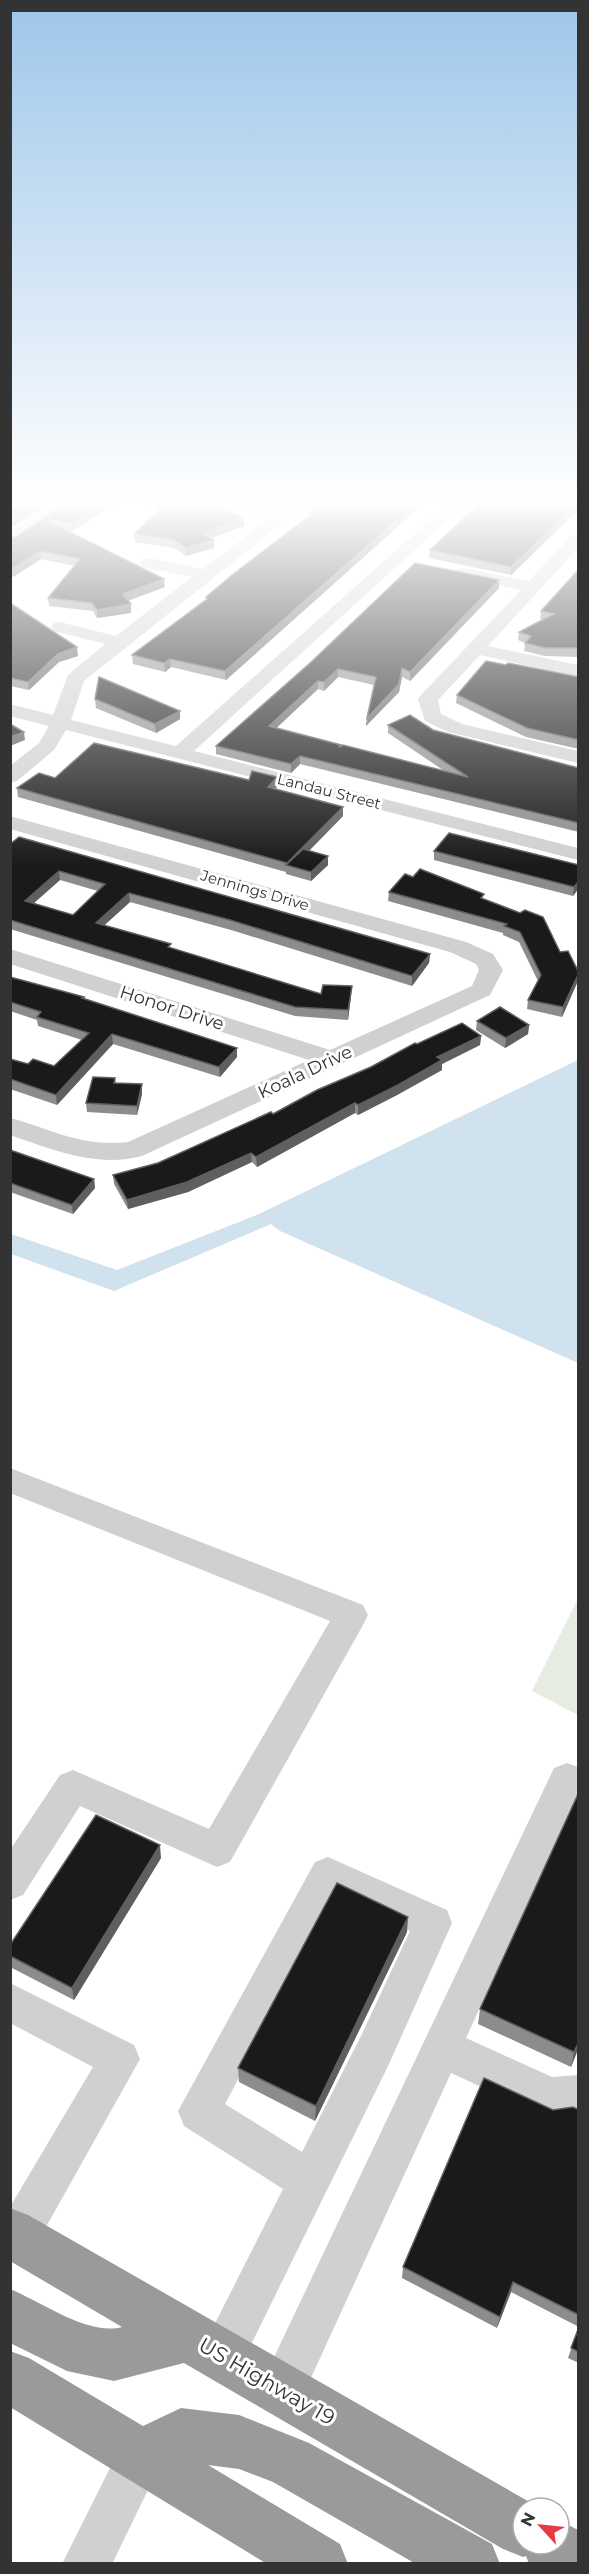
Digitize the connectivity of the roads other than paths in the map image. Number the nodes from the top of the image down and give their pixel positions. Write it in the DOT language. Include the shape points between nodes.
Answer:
graph roads {
  1 [pos="141,625"];
  2 [pos="322,625"];
  3 [pos="497,625"];
  4 [pos="60,627"];
  5 [pos="119,642"];
  6 [pos="474,648"];
  7 [pos="579,671"];
  8 [pos="10,710"];
  9 [pos="60,723"];
  10 [pos="180,753"];
  11 [pos="579,757"];
  12 [pos="10,777"];
  13 [pos="10,822"];
  14 [pos="579,854"];
  15 [pos="10,956"];
  16 [pos="491,970"];
  17 [pos="333,1059"];
  18 [pos="10,1126"];
  19 [pos="10,1480"];
  20 [pos="579,1784"];
  21 [pos="10,1883"];
  22 [pos="10,2002"];
  23 [pos="442,2048"];
  24 [pos="579,2095"];
  25 [pos="308,2180"];
  26 [pos="14,2235"];
  27 [pos="10,2315"];
  28 [pos="205,2345"];
  29 [pos="10,2377"];
  30 [pos="282,2390"];
  31 [pos="141,2457"];
  32 [pos="511,2522"];
  33 [pos="86,2564"];
  34 [pos="320,2564"];
  35 [pos="472,2564"];
  1 -- 5 [label="street"];
  2 -- 10 [label="street"];
  3 -- 6 [label="street"];
  4 -- 5 [label="street"];
  5 -- 9 [label="street" via="75,679"];
  6 -- 7 [label="street"];
  6 -- 11 [label="street" via="428,699 432,717 454,728"];
  8 -- 9 [label="street, Landau Street"];
  9 -- 10 [label="street, Landau Street"];
  9 -- 12 [label="street" via="46,746"];
  10 -- 14 [label="street, Landau Street"];
  13 -- 16 [label="street, Jennings Drive" via="458,947 485,959"];
  15 -- 17 [label="street, Honor Drive"];
  16 -- 17 [label="street, Koala Drive" via="482,990"];
  17 -- 18 [label="street, Koala Drive" via="133,1150 104,1153 74,1148"];
  19 -- 21 [label="street" via="351,1615 218,1850 73,1786"];
  20 -- 23 [label="street" via="567,1779"];
  22 -- 26 [label="street" via="120,2059"];
  23 -- 24 [label="street" via="552,2098"];
  23 -- 30 [label="street"];
  25 -- 25 [label="street" via="375,2050 433,1923 328,1874 199,2111"];
  25 -- 28 [label="street"];
  26 -- 28 [label="highway, US Highway 19"];
  27 -- 28 [label="highway" via="67,2345 114,2355"];
  28 -- 30 [label="highway, US Highway 19"];
  29 -- 31 [label="highway"];
  30 -- 32 [label="highway, US Highway 19"];
  31 -- 33 [label="street"];
  31 -- 34 [label="highway"];
  31 -- 35 [label="highway" via="181,2435 238,2442 290,2462"];
}
